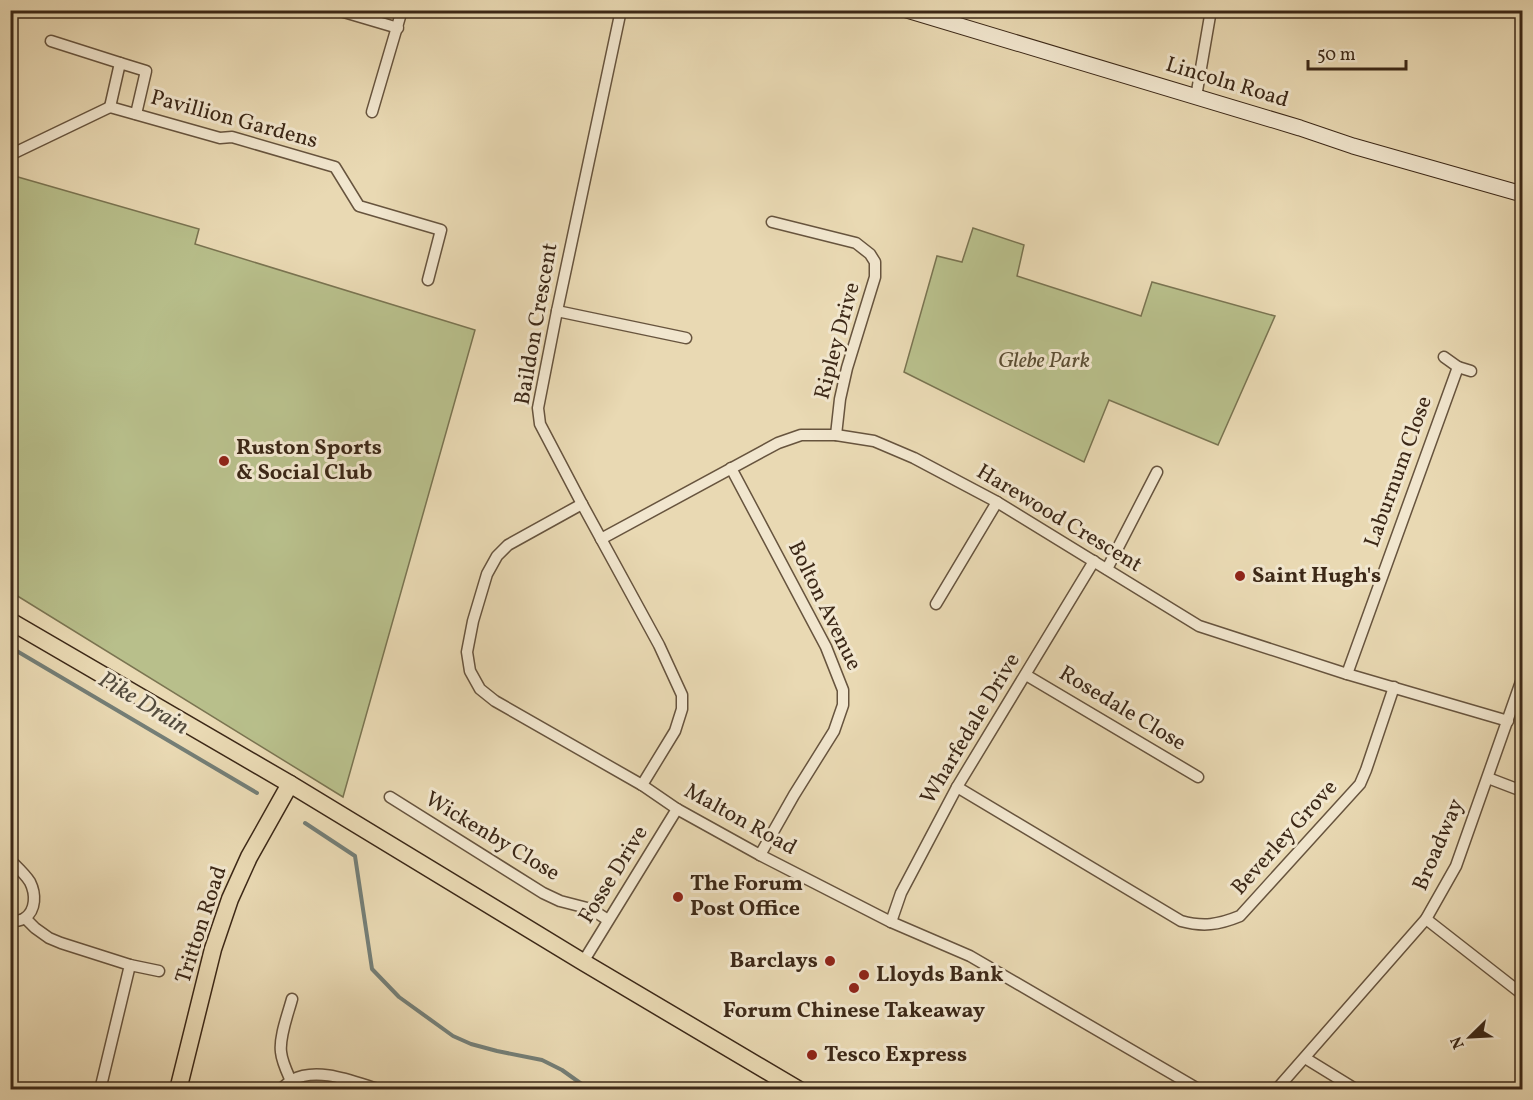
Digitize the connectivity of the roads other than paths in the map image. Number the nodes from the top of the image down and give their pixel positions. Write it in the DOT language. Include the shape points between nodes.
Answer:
graph roads {
  1 [pos="337,10"];
  2 [pos="402,10"];
  3 [pos="621,10"];
  4 [pos="1211,10"];
  5 [pos="913,12"];
  6 [pos="398,28"];
  7 [pos="51,41"];
  8 [pos="120,63"];
  9 [pos="1196,97"];
  10 [pos="110,107"];
  11 [pos="372,112"];
  12 [pos="136,114"];
  13 [pos="10,155"];
  14 [pos="1522,194"];
  15 [pos="772,222"];
  16 [pos="428,280"];
  17 [pos="557,311"];
  18 [pos="686,338"];
  19 [pos="1444,357"];
  20 [pos="1458,367"];
  21 [pos="1471,371"];
  22 [pos="836,435"];
  23 [pos="731,468"];
  24 [pos="1157,472"];
  25 [pos="997,502"];
  26 [pos="582,504"];
  27 [pos="601,539"];
  28 [pos="1094,561"];
  29 [pos="1107,569"];
  30 [pos="936,604"];
  31 [pos="10,621"];
  32 [pos="1347,674"];
  33 [pos="1026,675"];
  34 [pos="1522,679"];
  35 [pos="1394,687"];
  36 [pos="1508,721"];
  37 [pos="1198,777"];
  38 [pos="1488,778"];
  39 [pos="290,784"];
  40 [pos="642,785"];
  41 [pos="957,788"];
  42 [pos="1522,790"];
  43 [pos="390,797"];
  44 [pos="677,809"];
  45 [pos="760,855"];
  46 [pos="10,860"];
  47 [pos="26,918"];
  48 [pos="1426,919"];
  49 [pos="608,920"];
  50 [pos="10,922"];
  51 [pos="891,922"];
  52 [pos="583,962"];
  53 [pos="130,965"];
  54 [pos="159,971"];
  55 [pos="1522,993"];
  56 [pos="292,999"];
  57 [pos="1305,1058"];
  58 [pos="291,1081"];
  59 [pos="100,1089"];
  60 [pos="178,1089"];
  61 [pos="280,1089"];
  62 [pos="381,1089"];
  63 [pos="799,1089"];
  64 [pos="1200,1089"];
  65 [pos="1276,1089"];
  66 [pos="1357,1089"];
  1 -- 6 [label="street"];
  2 -- 6 [label="street"];
  3 -- 17 [label="street, Baildon Crescent"];
  4 -- 9 [label="street"];
  5 -- 9 [label="street, Lincoln Road"];
  6 -- 11 [label="street"];
  7 -- 8 [label="street, Pavillion Gardens"];
  8 -- 10 [label="street"];
  8 -- 12 [label="street, Pavillion Gardens" via="146,71"];
  9 -- 14 [label="street, Lincoln Road"];
  10 -- 12 [label="street, Pavillion Gardens"];
  10 -- 13 [label="street"];
  12 -- 16 [label="street, Pavillion Gardens" via="335,167 358,206 441,230"];
  15 -- 22 [label="street, Ripley Drive" via="856,243 875,262 875,277 840,399"];
  17 -- 18 [label="street"];
  17 -- 26 [label="street, Baildon Crescent" via="538,408 540,424"];
  19 -- 20 [label="street"];
  20 -- 21 [label="street"];
  20 -- 32 [label="street, Laburnum Close"];
  22 -- 23 [label="street, Harewood Crescent" via="801,435"];
  22 -- 25 [label="street, Harewood Crescent" via="873,441 914,458"];
  23 -- 27 [label="street, Harewood Crescent"];
  23 -- 45 [label="street, Bolton Avenue" via="826,647 843,690 843,705 834,731"];
  24 -- 29 [label="street"];
  25 -- 28 [label="street, Harewood Crescent"];
  25 -- 30 [label="street"];
  26 -- 27 [label="street, Baildon Crescent"];
  26 -- 40 [label="street, Malton Road" via="508,545 497,556 487,574 473,621 467,652 470,671 480,689 495,701"];
  27 -- 40 [label="street, Baildon Crescent" via="682,695 675,731"];
  28 -- 29 [label="street, Harewood Crescent"];
  28 -- 33 [label="street, Wharfedale Drive"];
  29 -- 32 [label="street, Harewood Crescent" via="1199,626"];
  31 -- 39 [label="main road"];
  32 -- 35 [label="street, Harewood Crescent"];
  33 -- 37 [label="street, Rosedale Close"];
  33 -- 41 [label="street, Wharfedale Drive"];
  34 -- 36 [label="street, Broadway"];
  35 -- 36 [label="street, Harewood Crescent"];
  35 -- 41 [label="street, Beverley Grove" via="1360,784 1240,916 1224,922 1196,925 1181,921"];
  36 -- 38 [label="street, Broadway"];
  38 -- 42 [label="street"];
  38 -- 48 [label="street, Broadway" via="1456,866"];
  39 -- 52 [label="main road"];
  39 -- 60 [label="main road, Tritton Road" via="230,899 213,949"];
  40 -- 44 [label="street, Malton Road"];
  41 -- 51 [label="street, Wharfedale Drive" via="901,893"];
  43 -- 49 [label="street, Wickenby Close" via="543,893 591,909"];
  44 -- 45 [label="street, Malton Road"];
  44 -- 49 [label="street, Fosse Drive"];
  45 -- 51 [label="street, Malton Road"];
  46 -- 47 [label="street" via="30,883 34,898"];
  47 -- 50 [label="street"];
  47 -- 53 [label="street" via="49,938"];
  48 -- 55 [label="street"];
  48 -- 57 [label="street, Broadway"];
  49 -- 52 [label="street, Fosse Drive"];
  51 -- 64 [label="street, Malton Road" via="970,956"];
  52 -- 63 [label="main road"];
  53 -- 54 [label="street"];
  53 -- 59 [label="street"];
  56 -- 58 [label="street" via="281,1042 282,1059"];
  57 -- 65 [label="street"];
  57 -- 66 [label="street"];
  58 -- 61 [label="street"];
  58 -- 62 [label="street" via="318,1074"];
}
